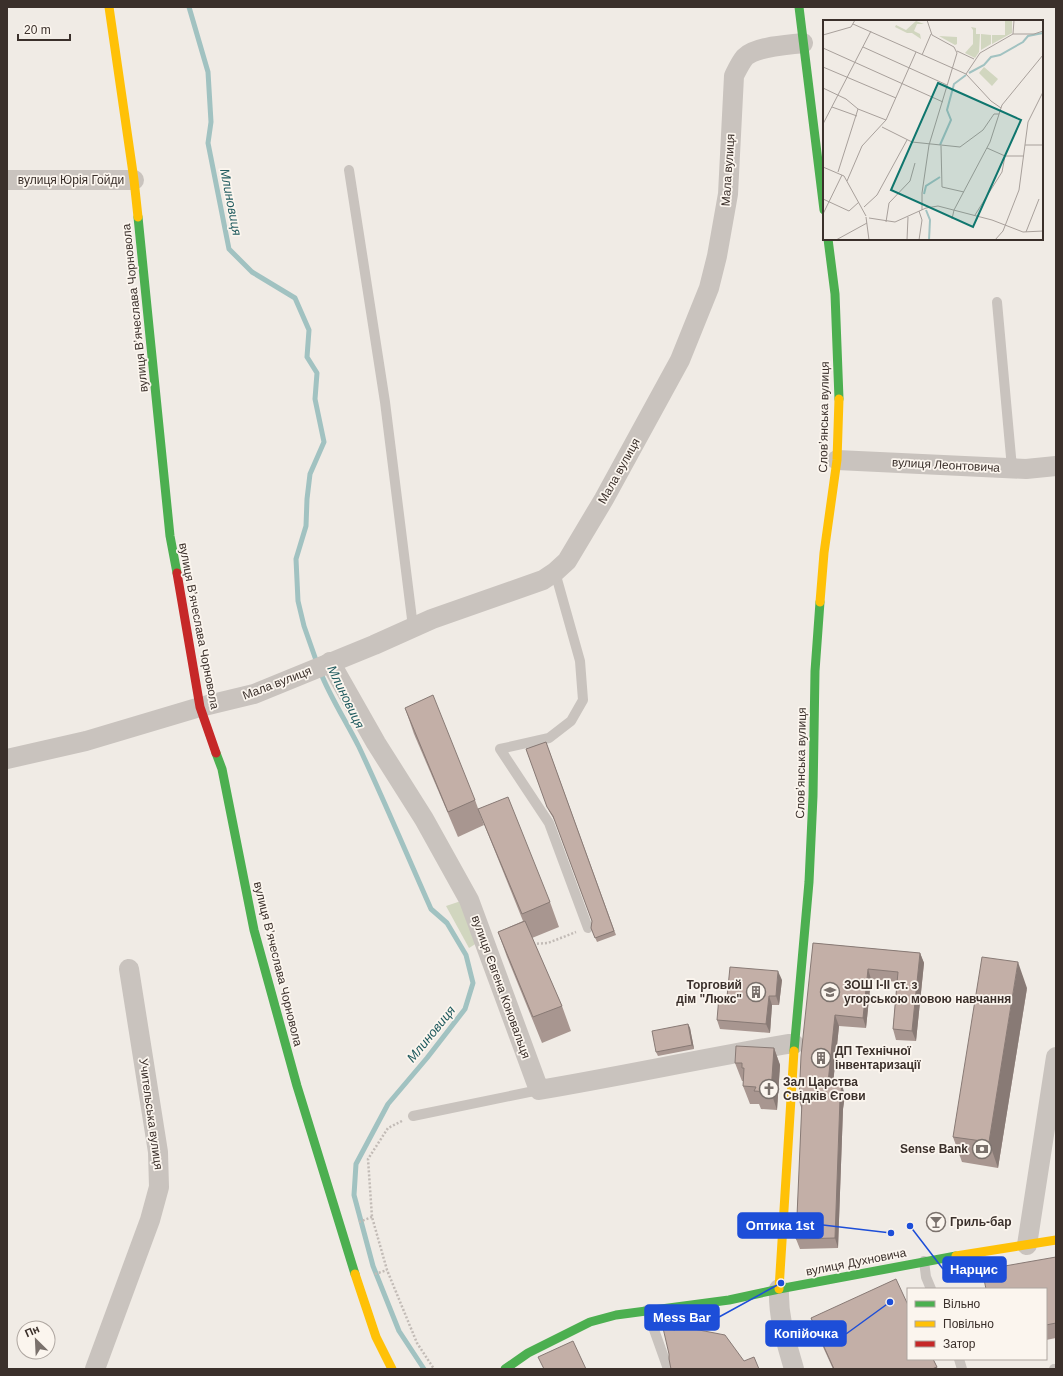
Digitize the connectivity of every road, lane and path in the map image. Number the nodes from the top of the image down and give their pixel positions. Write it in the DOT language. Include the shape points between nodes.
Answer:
graph roads {
  1 [pos="110,7"];
  2 [pos="799,7"];
  3 [pos="803,43"];
  4 [pos="349,170"];
  5 [pos="7,180"];
  6 [pos="134,180"];
  7 [pos="823,202"];
  8 [pos="828,240"];
  9 [pos="997,302"];
  10 [pos="837,460"];
  11 [pos="1056,466"];
  12 [pos="1012,468"];
  13 [pos="555,572"];
  14 [pos="413,627"];
  15 [pos="330,662"];
  16 [pos="200,708"];
  17 [pos="7,758"];
  18 [pos="588,928"];
  19 [pos="533,944"];
  20 [pos="129,969"];
  21 [pos="794,1044"];
  22 [pos="1056,1057"];
  23 [pos="540,1090"];
  24 [pos="413,1116"];
  25 [pos="1056,1240"];
  26 [pos="1027,1245"];
  27 [pos="924,1261"];
  28 [pos="931,1288"];
  29 [pos="779,1289"];
  30 [pos="647,1310"];
  31 [pos="96,1369"];
  32 [pos="392,1369"];
  33 [pos="434,1369"];
  34 [pos="505,1369"];
  35 [pos="668,1369"];
  36 [pos="794,1369"];
  1 -- 6 [label="street, вулиця Вʼячеслава Чорновола"];
  2 -- 3 [label="street"];
  3 -- 7 [label="street"];
  3 -- 13 [label="street, Мала вулиця" via="759,50 741,62 734,76 728,194 709,288 676,367 604,499 567,561"];
  4 -- 14 [label="lane" via="386,402"];
  5 -- 6 [label="street, вулиця Юрія Гойди"];
  6 -- 16 [label="street, вулиця Вʼячеслава Чорновола" via="170,536"];
  8 -- 10 [label="street, Словʼянська вулиця" via="839,380"];
  9 -- 12 [label="lane"];
  10 -- 12 [label="street, вулиця Леонтовича"];
  10 -- 21 [label="street, Словʼянська вулиця" via="824,553 815,671 809,882"];
  11 -- 12 [label="street, вулиця Леонтовича"];
  13 -- 14 [label="street, Мала вулиця" via="543,580"];
  13 -- 18 [label="lane" via="580,661 583,700 571,721 549,738 500,749 549,823"];
  14 -- 15 [label="street, Мала вулиця"];
  15 -- 16 [label="street, Мала вулиця" via="254,694"];
  15 -- 23 [label="street, вулиця Євгена Коновальця" via="469,900"];
  16 -- 17 [label="street, Мала вулиця" via="86,741"];
  16 -- 32 [label="street, вулиця Вʼячеслава Чорновола" via="222,769 254,930 297,1086 376,1337"];
  18 -- 19 [label="path" via="548,943"];
  20 -- 31 [label="street, Учительська вулиця" via="158,1152 159,1186 150,1220"];
  21 -- 23 [label="street"];
  21 -- 29 [label="street, Словʼянська вулиця"];
  22 -- 26 [label="street"];
  23 -- 24 [label="lane"];
  24 -- 33 [label="path" via="388,1128 368,1159 372,1217 388,1270 414,1336"];
  25 -- 26 [label="street, вулиця Духновича"];
  26 -- 27 [label="street, вулиця Духновича"];
  27 -- 28 [label="lane"];
  27 -- 29 [label="street, вулиця Духновича"];
  29 -- 30 [label="street, вулиця Духновича" via="714,1302"];
  29 -- 36 [label="street" via="783,1330"];
  30 -- 34 [label="street, вулиця Духновича" via="590,1322 528,1353"];
  30 -- 35 [label="lane"];
}
